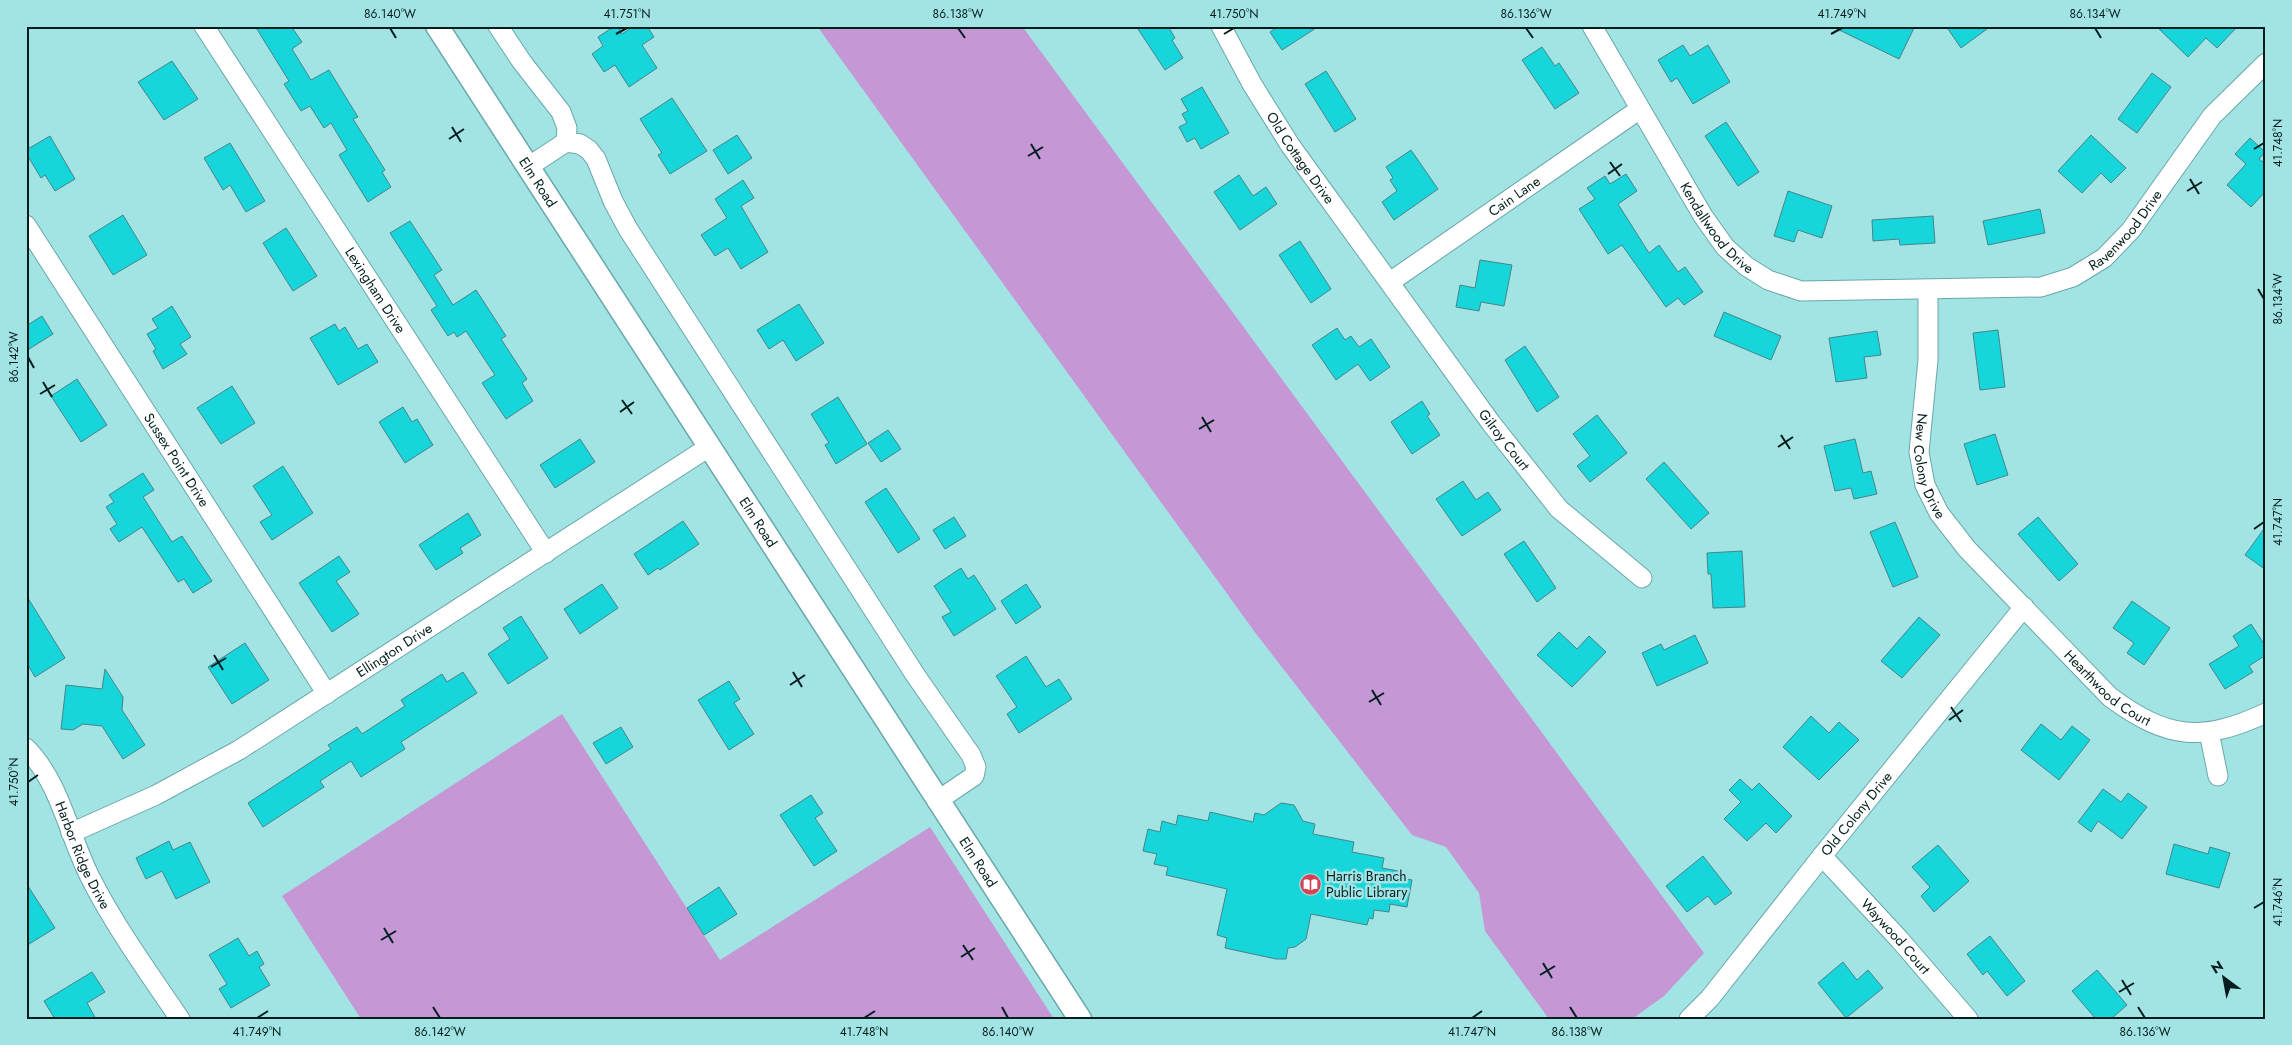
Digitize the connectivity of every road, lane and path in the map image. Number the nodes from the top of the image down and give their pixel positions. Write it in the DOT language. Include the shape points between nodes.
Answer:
graph roads {
  1 [pos="204,26"];
  2 [pos="437,26"];
  3 [pos="498,26"];
  4 [pos="1222,26"];
  5 [pos="1592,26"];
  6 [pos="2266,63"];
  7 [pos="1640,109"];
  8 [pos="566,142"];
  9 [pos="528,166"];
  10 [pos="26,225"];
  11 [pos="1390,282"];
  12 [pos="1928,290"];
  13 [pos="709,448"];
  14 [pos="546,553"];
  15 [pos="1642,578"];
  16 [pos="2024,607"];
  17 [pos="327,694"];
  18 [pos="2266,713"];
  19 [pos="2209,732"];
  20 [pos="26,748"];
  21 [pos="2218,776"];
  22 [pos="938,801"];
  23 [pos="71,834"];
  24 [pos="1822,856"];
  25 [pos="180,1019"];
  26 [pos="1080,1019"];
  27 [pos="1689,1019"];
  28 [pos="1968,1019"];
  1 -- 14 [label="street, Lexingham Drive"];
  2 -- 9 [label="street, Elm Road"];
  3 -- 8 [label="street" via="561,112 567,128"];
  4 -- 11 [label="street, Old Cottage Drive" via="1252,84 1290,145"];
  5 -- 7 [label="street, Kendallwood Drive"];
  6 -- 12 [label="street, Ravenwood Drive" via="2212,116 2131,230 2104,258 2073,277 2041,287"];
  7 -- 11 [label="street, Cain Lane"];
  7 -- 12 [label="street, Kendallwood Drive" via="1725,247 1768,280 1800,291"];
  8 -- 9 [label="street"];
  8 -- 22 [label="street" via="580,144 596,158 628,229 916,676 971,755 976,767 974,776"];
  9 -- 13 [label="street, Elm Road"];
  10 -- 17 [label="street, Sussex Point Drive"];
  11 -- 15 [label="street, Gilroy Court" via="1491,423 1558,509"];
  12 -- 16 [label="street, New Colony Drive" via="1928,360 1919,452 1925,485 1939,513 1967,549"];
  13 -- 14 [label="street, Ellington Drive"];
  13 -- 22 [label="street, Elm Road"];
  14 -- 17 [label="street, Ellington Drive"];
  16 -- 19 [label="street, Hearthwood Court" via="2110,698 2137,717 2172,731"];
  16 -- 24 [label="street, Old Colony Drive"];
  17 -- 23 [label="street, Ellington Drive" via="199,774"];
  18 -- 19 [label="street, Hearthwood Court" via="2241,724"];
  19 -- 21 [label="street"];
  20 -- 23 [label="street, Harbor Ridge Drive" via="44,773"];
  22 -- 26 [label="street, Elm Road"];
  23 -- 25 [label="street, Harbor Ridge Drive" via="90,877"];
  24 -- 27 [label="street, Old Colony Drive" via="1710,998"];
  24 -- 28 [label="street, Waywood Court"];
}
